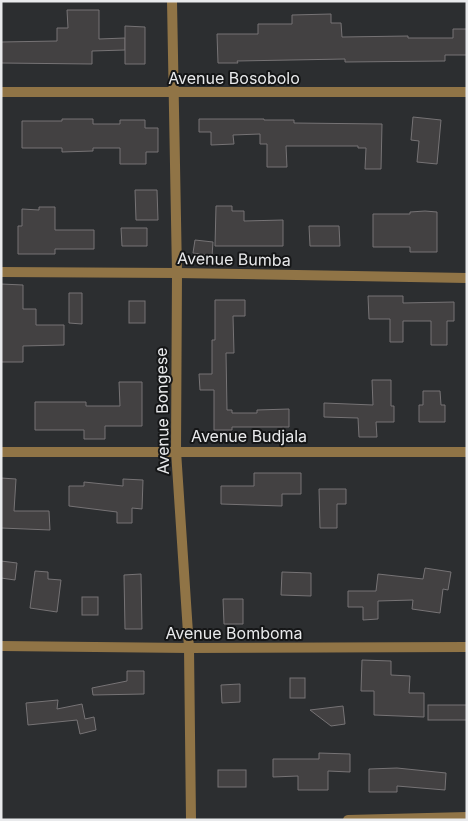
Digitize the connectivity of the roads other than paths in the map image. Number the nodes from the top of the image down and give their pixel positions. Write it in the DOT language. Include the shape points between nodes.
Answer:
graph roads {
  1 [pos="172,1"];
  2 [pos="1,92"];
  3 [pos="467,92"];
  4 [pos="172,93"];
  5 [pos="1,272"];
  6 [pos="177,273"];
  7 [pos="467,278"];
  8 [pos="176,451"];
  9 [pos="1,452"];
  10 [pos="467,452"];
  11 [pos="1,646"];
  12 [pos="189,648"];
  13 [pos="467,648"];
  14 [pos="467,817"];
  15 [pos="190,820"];
  16 [pos="348,820"];
  1 -- 4 [label="street, Avenue Bongese"];
  2 -- 4 [label="street, Avenue Bosobolo"];
  3 -- 4 [label="street, Avenue Bosobolo"];
  4 -- 6 [label="street, Avenue Bongese"];
  5 -- 6 [label="street, Avenue Bumba"];
  6 -- 7 [label="street, Avenue Bumba"];
  6 -- 8 [label="street, Avenue Bongese"];
  8 -- 9 [label="street, Avenue Budjala"];
  8 -- 10 [label="street, Avenue Budjala"];
  8 -- 12 [label="street, Avenue Bongese"];
  11 -- 12 [label="street, Avenue Bomboma"];
  12 -- 13 [label="street, Avenue Bomboma"];
  12 -- 15 [label="street, Avenue Bongese"];
  14 -- 16 [label="street"];
}
